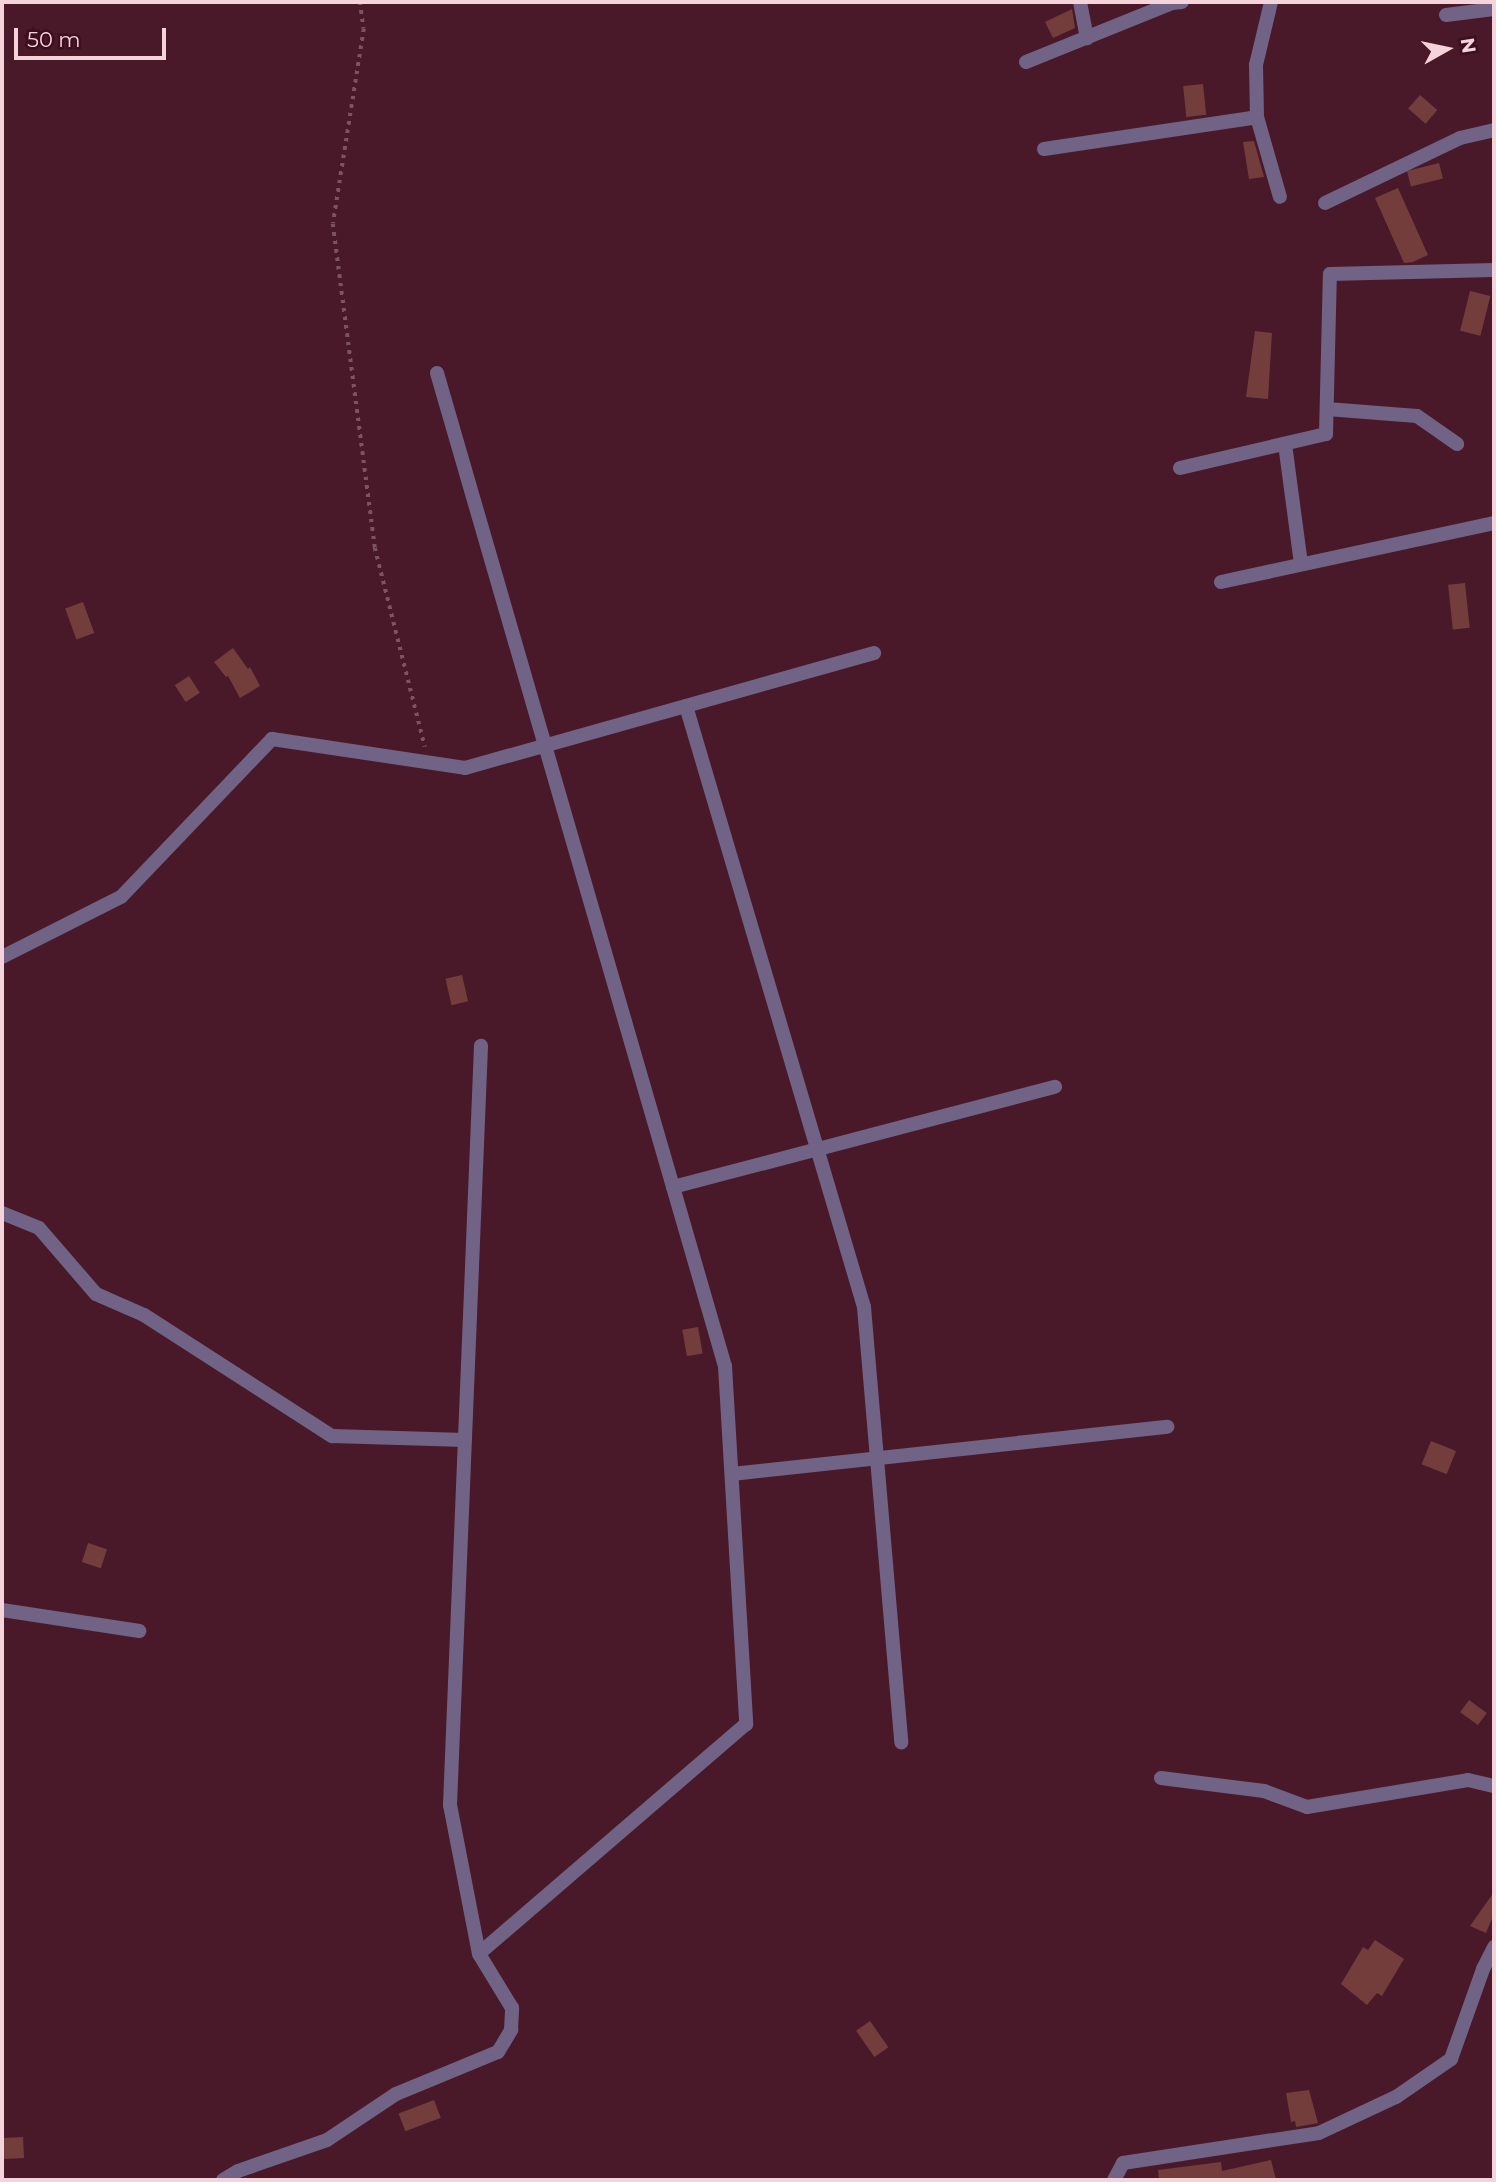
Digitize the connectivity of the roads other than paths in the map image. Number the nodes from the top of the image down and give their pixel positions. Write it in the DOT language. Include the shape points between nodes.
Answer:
graph roads {
  1 [pos="1080,2"];
  2 [pos="1182,2"];
  3 [pos="1271,2"];
  4 [pos="1494,9"];
  5 [pos="1446,15"];
  6 [pos="1087,38"];
  7 [pos="1026,62"];
  8 [pos="1257,117"];
  9 [pos="1494,130"];
  10 [pos="1044,149"];
  11 [pos="1280,197"];
  12 [pos="1325,203"];
  13 [pos="1494,270"];
  14 [pos="437,373"];
  15 [pos="1327,409"];
  16 [pos="1286,443"];
  17 [pos="1457,444"];
  18 [pos="1180,468"];
  19 [pos="1494,523"];
  20 [pos="1301,564"];
  21 [pos="1222,582"];
  22 [pos="874,653"];
  23 [pos="686,706"];
  24 [pos="545,746"];
  25 [pos="2,957"];
  26 [pos="481,1046"];
  27 [pos="1055,1087"];
  28 [pos="817,1149"];
  29 [pos="673,1187"];
  30 [pos="2,1213"];
  31 [pos="1167,1427"];
  32 [pos="465,1440"];
  33 [pos="877,1459"];
  34 [pos="732,1474"];
  35 [pos="2,1610"];
  36 [pos="139,1631"];
  37 [pos="901,1742"];
  38 [pos="1161,1778"];
  39 [pos="1494,1786"];
  40 [pos="1494,1947"];
  41 [pos="479,1954"];
  42 [pos="223,2180"];
  43 [pos="1114,2180"];
  1 -- 6 [label="street"];
  2 -- 6 [label="street"];
  3 -- 8 [label="street" via="1256,65"];
  4 -- 5 [label="street"];
  6 -- 7 [label="street"];
  8 -- 10 [label="street"];
  8 -- 11 [label="street"];
  9 -- 12 [label="street" via="1460,138"];
  13 -- 15 [label="street" via="1330,274"];
  14 -- 24 [label="street"];
  15 -- 16 [label="street" via="1326,434"];
  15 -- 17 [label="street" via="1417,416"];
  16 -- 18 [label="street"];
  16 -- 20 [label="street"];
  19 -- 20 [label="street"];
  20 -- 21 [label="street"];
  22 -- 23 [label="street"];
  23 -- 24 [label="street"];
  23 -- 28 [label="street"];
  24 -- 25 [label="street" via="465,768 272,739 121,897"];
  24 -- 29 [label="street"];
  26 -- 32 [label="street"];
  27 -- 28 [label="street"];
  28 -- 29 [label="street"];
  28 -- 33 [label="street" via="864,1307"];
  29 -- 34 [label="street" via="725,1366"];
  30 -- 32 [label="street" via="38,1228 96,1294 144,1315 332,1436"];
  31 -- 33 [label="street"];
  32 -- 41 [label="street" via="450,1805"];
  33 -- 34 [label="street"];
  33 -- 37 [label="street"];
  34 -- 41 [label="street" via="746,1724"];
  35 -- 36 [label="street"];
  38 -- 39 [label="street" via="1264,1791 1307,1807 1468,1780"];
  40 -- 43 [label="street" via="1451,2059 1396,2097 1319,2133 1123,2163"];
  41 -- 42 [label="street" via="512,2008 511,2030 498,2052 396,2094 327,2140"];
}
